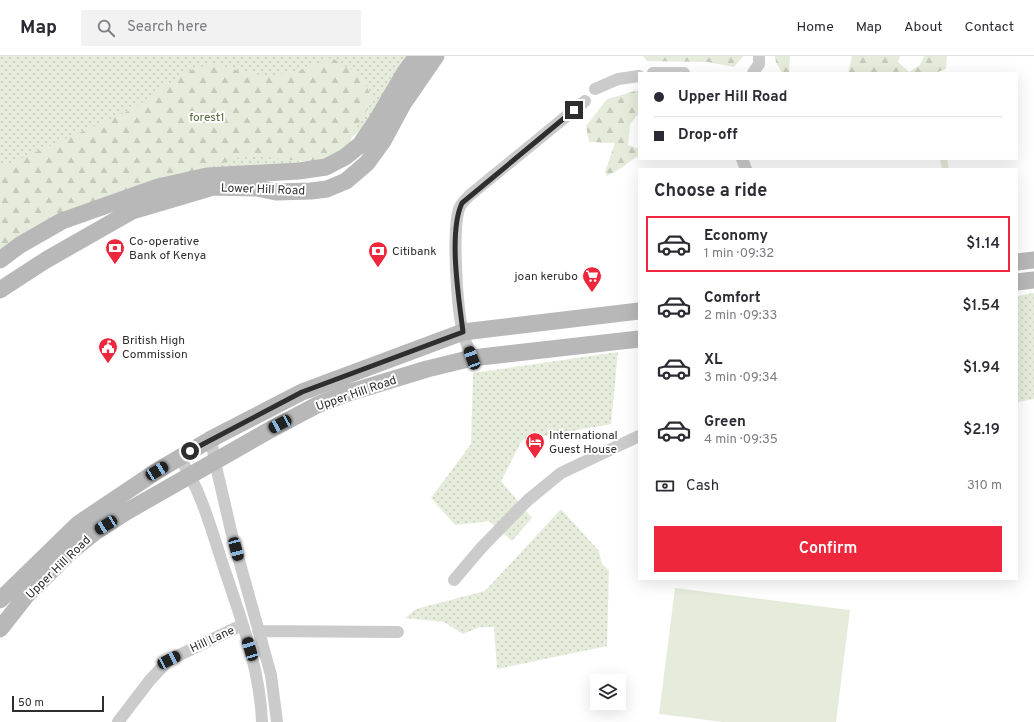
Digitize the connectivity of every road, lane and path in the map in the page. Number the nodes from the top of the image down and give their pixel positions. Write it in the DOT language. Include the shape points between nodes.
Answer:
graph roads {
  1 [pos="417,56"];
  2 [pos="436,56"];
  3 [pos="759,56"];
  4 [pos="754,72"];
  5 [pos="638,76"];
  6 [pos="595,89"];
  7 [pos="585,101"];
  8 [pos="0,260"];
  9 [pos="1034,260"];
  10 [pos="1018,262"];
  11 [pos="1034,280"];
  12 [pos="1018,282"];
  13 [pos="0,290"];
  14 [pos="638,311"];
  15 [pos="610,315"];
  16 [pos="463,332"];
  17 [pos="638,339"];
  18 [pos="614,342"];
  19 [pos="472,358"];
  20 [pos="638,436"];
  21 [pos="211,439"];
  22 [pos="180,458"];
  23 [pos="215,462"];
  24 [pos="191,475"];
  25 [pos="454,580"];
  26 [pos="0,600"];
  27 [pos="242,625"];
  28 [pos="0,630"];
  29 [pos="258,631"];
  30 [pos="398,632"];
  31 [pos="118,722"];
  32 [pos="262,722"];
  33 [pos="277,722"];
  1 -- 8 [label="street, Lower Hill Road" via="360,145 326,167 207,176 158,187 62,222 20,245"];
  2 -- 13 [label="street, Lower Hill Road" via="403,104 383,141 367,163 346,182 327,189 286,192 213,187 132,211 46,260"];
  3 -- 4 [label="street" via="759,64"];
  5 -- 6 [label="street" via="618,79"];
  7 -- 16 [label="street" via="462,203 458,214 456,239 457,280"];
  9 -- 10 [label="street"];
  11 -- 12 [label="street"];
  14 -- 15 [label="street, Upper Hill Road"];
  15 -- 16 [label="street, Upper Hill Road"];
  15 -- 18 [label="street"];
  16 -- 19 [label="street"];
  16 -- 21 [label="street, Upper Hill Road" via="302,392"];
  17 -- 18 [label="street, Upper Hill Road"];
  18 -- 19 [label="street, Upper Hill Road"];
  19 -- 23 [label="street, Upper Hill Road" via="427,369 317,405"];
  20 -- 25 [label="street" via="561,473 528,500"];
  21 -- 22 [label="street, Upper Hill Road"];
  21 -- 23 [label="street"];
  22 -- 24 [label="street"];
  22 -- 26 [label="street, Upper Hill Road" via="78,524"];
  23 -- 24 [label="street, Upper Hill Road"];
  23 -- 29 [label="street"];
  24 -- 27 [label="street" via="209,518"];
  24 -- 28 [label="street, Upper Hill Road" via="95,532 70,552 26,596"];
  27 -- 31 [label="street, Hill Lane" via="169,660"];
  27 -- 32 [label="street" via="258,678"];
  29 -- 30 [label="street"];
  29 -- 33 [label="street" via="271,675"];
}
